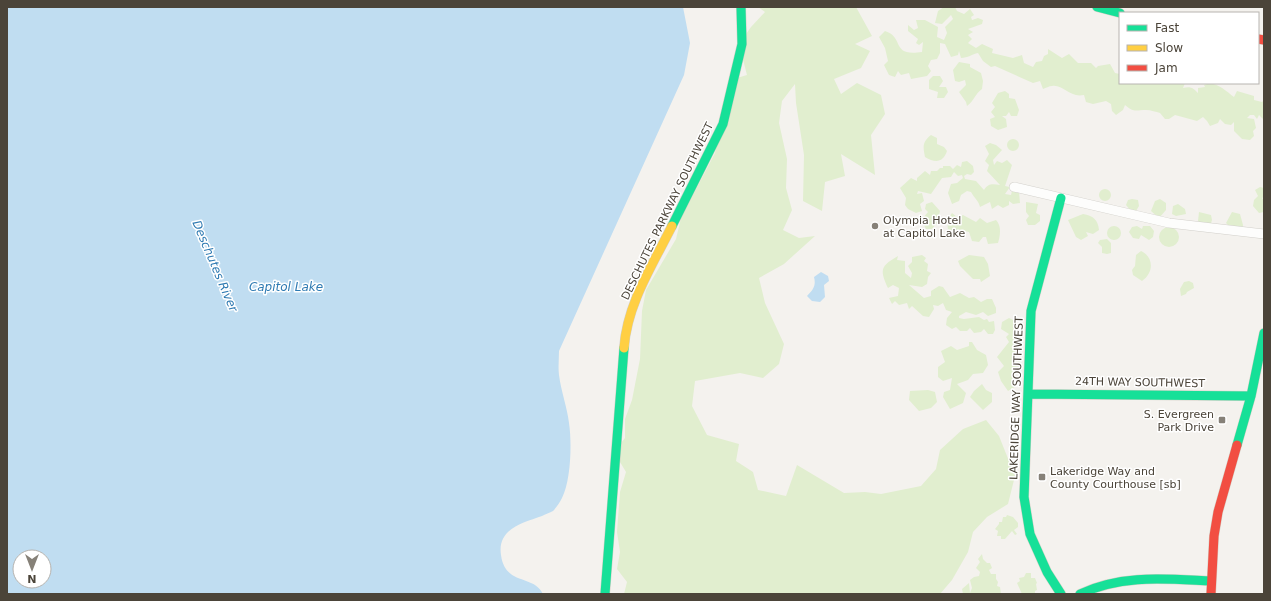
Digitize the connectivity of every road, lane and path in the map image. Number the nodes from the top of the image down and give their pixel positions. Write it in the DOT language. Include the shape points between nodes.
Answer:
graph roads {
  1 [pos="741,7"];
  2 [pos="1097,7"];
  3 [pos="1119,13"];
  4 [pos="1014,187"];
  5 [pos="1061,198"];
  6 [pos="1264,234"];
  7 [pos="1264,333"];
  8 [pos="1029,394"];
  9 [pos="1251,396"];
  10 [pos="1211,581"];
  11 [pos="605,594"];
  12 [pos="1060,594"];
  13 [pos="1080,594"];
  14 [pos="1211,594"];
  1 -- 11 [label="main road, DESCHUTES PARKWAY SOUTHWEST" via="742,44 723,124 636,298 625,333"];
  2 -- 3 [label="main road"];
  4 -- 5 [label="street"];
  5 -- 6 [label="street" via="1169,223"];
  5 -- 8 [label="main road, LAKERIDGE WAY SOUTHWEST" via="1031,311"];
  7 -- 9 [label="main road"];
  8 -- 9 [label="main road, 24TH WAY SOUTHWEST"];
  8 -- 12 [label="main road, LAKERIDGE WAY SOUTHWEST" via="1024,471 1026,517 1030,534 1044,566"];
  9 -- 10 [label="main road" via="1218,512"];
  10 -- 13 [label="main road" via="1130,579 1110,582"];
  10 -- 14 [label="main road"];
}
